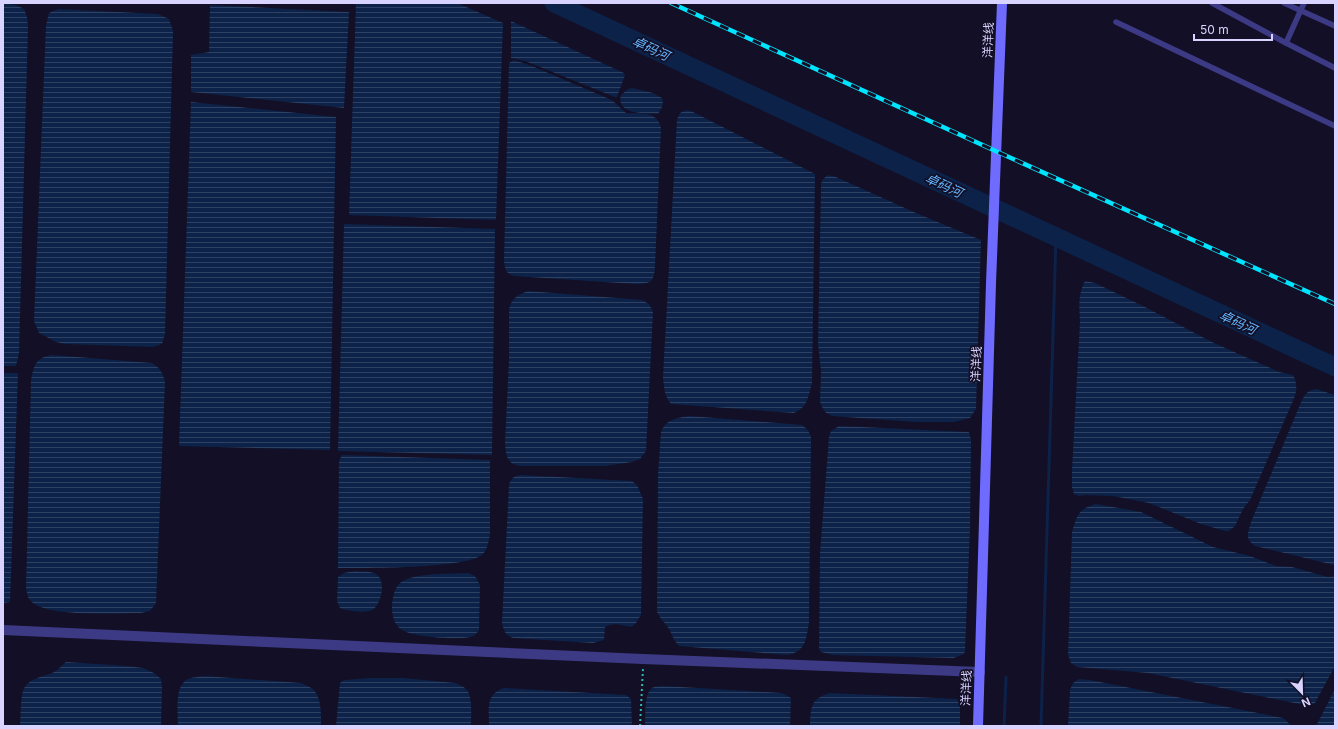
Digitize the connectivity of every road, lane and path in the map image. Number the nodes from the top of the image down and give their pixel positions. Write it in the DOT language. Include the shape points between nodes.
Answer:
graph roads {
  1 [pos="1002,3"];
  2 [pos="1212,3"];
  3 [pos="1284,3"];
  4 [pos="1304,3"];
  5 [pos="1302,11"];
  6 [pos="1116,22"];
  7 [pos="1335,26"];
  8 [pos="1286,43"];
  9 [pos="1335,68"];
  10 [pos="1335,126"];
  11 [pos="3,630"];
  12 [pos="643,659"];
  13 [pos="980,672"];
  14 [pos="640,726"];
  15 [pos="978,726"];
  1 -- 13 [label="main road, 洋洋线"];
  2 -- 8 [label="lane"];
  3 -- 5 [label="lane"];
  4 -- 5 [label="lane"];
  5 -- 7 [label="lane"];
  5 -- 8 [label="lane"];
  6 -- 10 [label="lane"];
  8 -- 9 [label="lane"];
  11 -- 12 [label="street"];
  12 -- 13 [label="street"];
  12 -- 14 [label="path"];
  13 -- 15 [label="main road, 洋洋线"];
}
